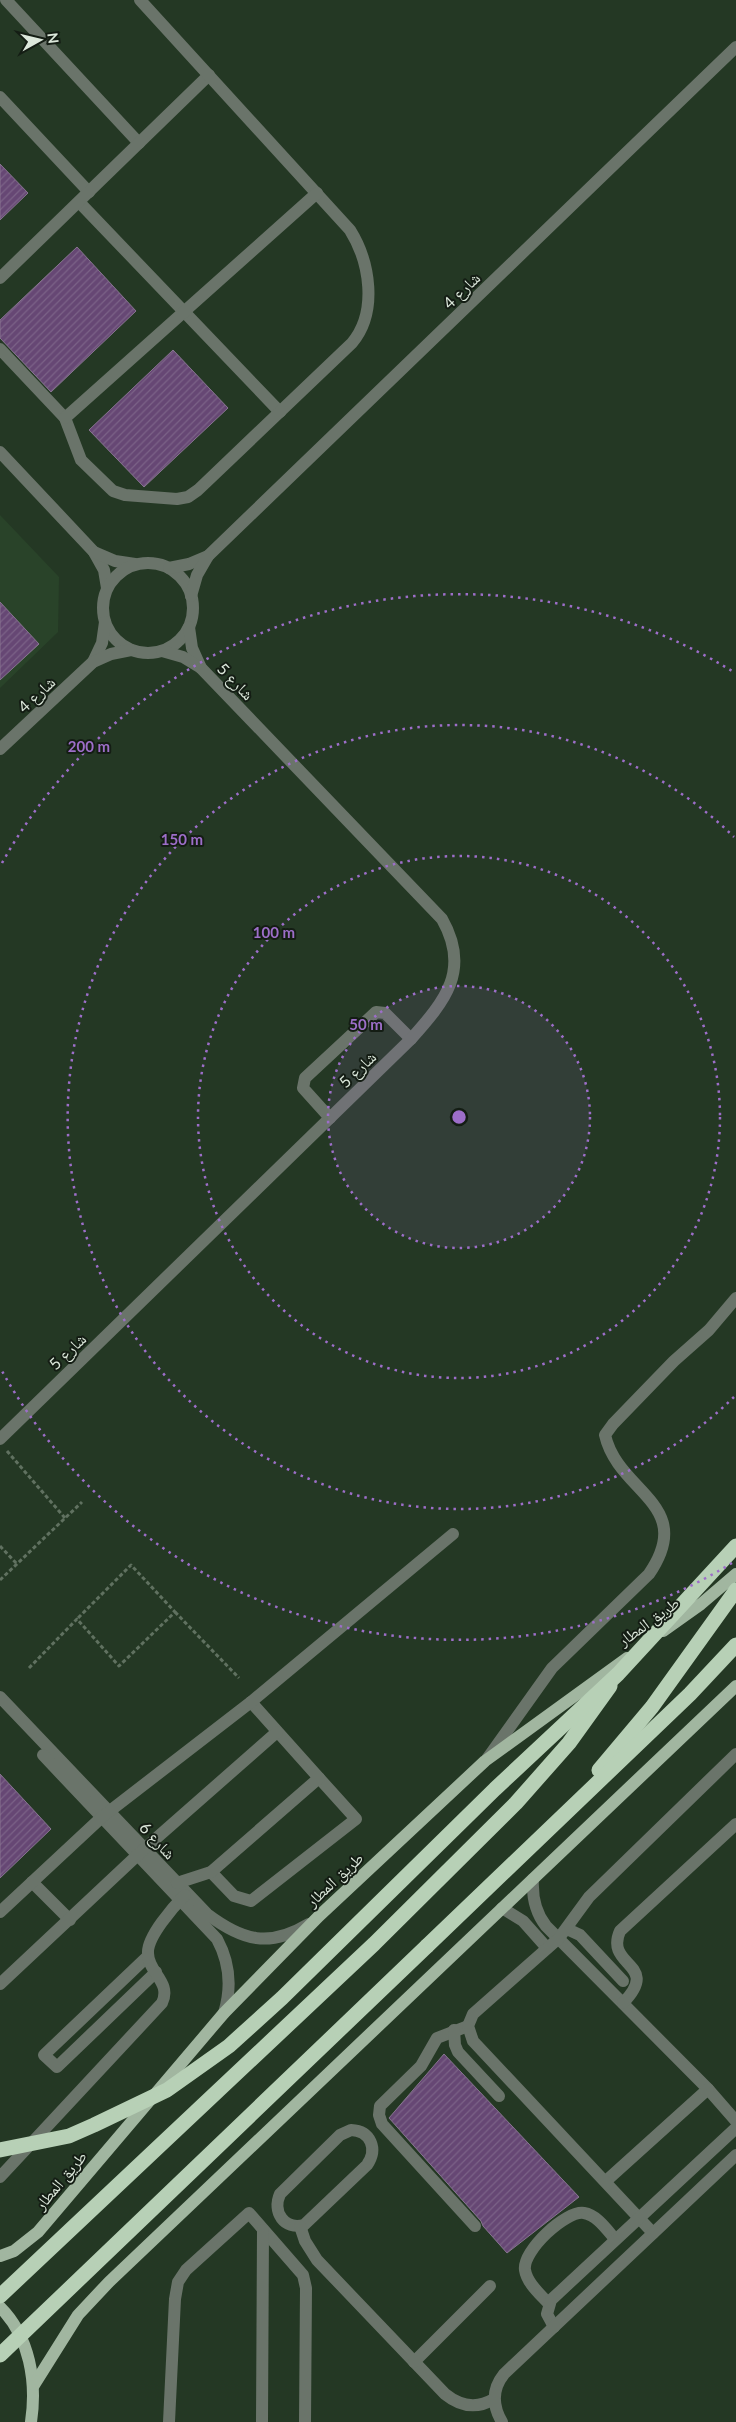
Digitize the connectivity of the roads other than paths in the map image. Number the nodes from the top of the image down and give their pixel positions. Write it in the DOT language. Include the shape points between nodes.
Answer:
graph roads {
  1 [pos="6,0"];
  2 [pos="140,0"];
  3 [pos="736,46"];
  4 [pos="210,75"];
  5 [pos="0,98"];
  6 [pos="139,143"];
  7 [pos="89,192"];
  8 [pos="317,193"];
  9 [pos="79,202"];
  10 [pos="0,278"];
  11 [pos="184,312"];
  12 [pos="0,349"];
  13 [pos="280,412"];
  14 [pos="65,418"];
  15 [pos="0,452"];
  16 [pos="94,552"];
  17 [pos="208,556"];
  18 [pos="135,564"];
  19 [pos="169,568"];
  20 [pos="107,588"];
  21 [pos="191,596"];
  22 [pos="105,622"];
  23 [pos="189,626"];
  24 [pos="131,650"];
  25 [pos="162,651"];
  26 [pos="93,662"];
  27 [pos="201,668"];
  28 [pos="0,749"];
  29 [pos="411,1039"];
  30 [pos="330,1118"];
  31 [pos="736,1298"];
  32 [pos="0,1439"];
  33 [pos="453,1534"];
  34 [pos="736,1546"];
  35 [pos="736,1574"];
  36 [pos="736,1590"];
  37 [pos="736,1645"];
  38 [pos="618,1674"];
  39 [pos="736,1686"];
  40 [pos="0,1697"];
  41 [pos="251,1702"];
  42 [pos="0,1709"];
  43 [pos="278,1732"];
  44 [pos="736,1754"];
  45 [pos="485,1762"];
  46 [pos="319,1778"];
  47 [pos="105,1814"];
  48 [pos="736,1824"];
  49 [pos="548,1831"];
  50 [pos="141,1852"];
  51 [pos="212,1872"];
  52 [pos="533,1879"];
  53 [pos="32,1882"];
  54 [pos="177,1884"];
  55 [pos="183,1897"];
  56 [pos="502,1908"];
  57 [pos="0,1912"];
  58 [pos="319,1916"];
  59 [pos="70,1920"];
  60 [pos="563,1934"];
  61 [pos="547,1948"];
  62 [pos="148,1956"];
  63 [pos="156,1972"];
  64 [pos="623,1981"];
  65 [pos="0,1984"];
  66 [pos="623,2003"];
  67 [pos="224,2013"];
  68 [pos="468,2026"];
  69 [pos="454,2030"];
  70 [pos="708,2089"];
  71 [pos="499,2096"];
  72 [pos="736,2121"];
  73 [pos="736,2128"];
  74 [pos="0,2150"];
  75 [pos="736,2155"];
  76 [pos="0,2177"];
  77 [pos="606,2181"];
  78 [pos="639,2217"];
  79 [pos="300,2226"];
  80 [pos="474,2226"];
  81 [pos="263,2230"];
  82 [pos="653,2233"];
  83 [pos="615,2239"];
  84 [pos="0,2256"];
  85 [pos="490,2286"];
  86 [pos="0,2296"];
  87 [pos="549,2304"];
  88 [pos="0,2307"];
  89 [pos="554,2327"];
  90 [pos="0,2355"];
  91 [pos="414,2362"];
  92 [pos="34,2385"];
  93 [pos="494,2399"];
  94 [pos="34,2403"];
  95 [pos="31,2422"];
  96 [pos="39,2422"];
  97 [pos="169,2422"];
  98 [pos="262,2422"];
  99 [pos="304,2422"];
  100 [pos="502,2422"];
  1 -- 6 [label="street"];
  2 -- 4 [label="street"];
  3 -- 17 [label="street, شارع 4"];
  4 -- 6 [label="street"];
  4 -- 8 [label="street"];
  5 -- 7 [label="street"];
  6 -- 7 [label="street"];
  7 -- 9 [label="street"];
  8 -- 11 [label="street"];
  8 -- 13 [label="street" via="343,221 358,245 367,284 367,317 352,342"];
  9 -- 10 [label="street"];
  9 -- 11 [label="street"];
  11 -- 13 [label="street"];
  11 -- 14 [label="street"];
  12 -- 14 [label="street"];
  13 -- 14 [label="street" via="198,490 177,499 125,496 113,490 80,460"];
  15 -- 16 [label="street"];
  16 -- 18 [label="street" via="115,561"];
  16 -- 20 [label="street" via="104,570"];
  17 -- 19 [label="street, شارع 4"];
  17 -- 21 [label="street, شارع 4"];
  18 -- 19 [label="street" via="152,563"];
  18 -- 20 [label="street" via="118,573"];
  19 -- 21 [label="street" via="183,580"];
  20 -- 22 [label="street" via="103,605"];
  21 -- 23 [label="street" via="193,611"];
  22 -- 24 [label="street" via="115,639"];
  22 -- 26 [label="street, شارع 4" via="102,643"];
  23 -- 25 [label="street" via="178,642"];
  23 -- 27 [label="street, شارع 5" via="192,648"];
  24 -- 25 [label="street" via="146,653"];
  24 -- 26 [label="street, شارع 4"];
  25 -- 27 [label="street, شارع 5" via="183,657"];
  26 -- 28 [label="street, شارع 4"];
  27 -- 29 [label="street, شارع 5" via="442,919 453,944 453,978 446,996"];
  29 -- 30 [label="street, شارع 5"];
  29 -- 30 [label="street" via="380,1010 305,1078 303,1088"];
  30 -- 32 [label="street, شارع 5"];
  31 -- 45 [label="street" via="709,1330 674,1361 605,1435 615,1461 659,1511 666,1534 661,1556 649,1574 552,1668"];
  33 -- 41 [label="street"];
  34 -- 38 [label="highway, bridge"];
  35 -- 45 [label="main road, طريق المطار" via="701,1604"];
  36 -- 49 [label="highway" via="652,1707"];
  37 -- 49 [label="highway"];
  38 -- 74 [label="highway, bridge" via="230,2046 167,2090 94,2125 69,2136"];
  38 -- 86 [label="highway, bridge" via="569,1743 516,1803 366,1950"];
  39 -- 52 [label="main road"];
  40 -- 47 [label="street, شارع 6"];
  41 -- 43 [label="street"];
  41 -- 47 [label="street"];
  42 -- 47 [label="street, شارع 6"];
  43 -- 46 [label="street"];
  43 -- 50 [label="street"];
  44 -- 60 [label="street" via="589,1897"];
  45 -- 58 [label="main road, طريق المطار"];
  46 -- 51 [label="street"];
  46 -- 51 [label="street" via="356,1818 251,1900 234,1896"];
  47 -- 50 [label="street, شارع 6"];
  47 -- 53 [label="street"];
  48 -- 66 [label="street" via="620,1931 617,1941 619,1952 638,1980 636,1989"];
  49 -- 90 [label="highway, bridge"];
  50 -- 54 [label="street, شارع 6"];
  50 -- 55 [label="street, شارع 6"];
  50 -- 59 [label="street"];
  51 -- 54 [label="street"];
  52 -- 56 [label="main road"];
  52 -- 60 [label="street" via="533,1895 540,1918"];
  53 -- 57 [label="street"];
  53 -- 59 [label="street"];
  54 -- 55 [label="street, شارع 6"];
  55 -- 58 [label="street, شارع 6" via="228,1930 258,1939 290,1933"];
  55 -- 62 [label="street" via="152,1939"];
  55 -- 67 [label="street, شارع 6" via="224,1951 229,1989"];
  56 -- 61 [label="street" via="523,1921"];
  56 -- 92 [label="main road" via="109,2282 78,2315"];
  58 -- 67 [label="main road, طريق المطار"];
  59 -- 65 [label="street"];
  60 -- 61 [label="street"];
  60 -- 64 [label="street" via="580,1935"];
  60 -- 66 [label="street"];
  61 -- 68 [label="street" via="473,2014"];
  62 -- 63 [label="street"];
  62 -- 63 [label="street" via="44,2055 57,2067"];
  63 -- 76 [label="street" via="165,1990 162,2003"];
  66 -- 70 [label="street"];
  67 -- 84 [label="main road, طريق المطار" via="38,2232 14,2251"];
  68 -- 69 [label="street"];
  68 -- 77 [label="street" via="473,2041"];
  69 -- 71 [label="street" via="458,2052"];
  69 -- 80 [label="street" via="437,2038 421,2066 383,2102 379,2115 382,2124"];
  70 -- 72 [label="street"];
  70 -- 77 [label="street"];
  73 -- 78 [label="street"];
  75 -- 82 [label="street"];
  77 -- 78 [label="street"];
  78 -- 82 [label="street"];
  78 -- 83 [label="street"];
  79 -- 79 [label="street" via="308,2222 370,2160 373,2148 363,2133 351,2130 340,2135 280,2194 277,2205 280,2216 288,2224"];
  79 -- 91 [label="street" via="304,2241 317,2260"];
  81 -- 97 [label="street" via="248,2213 186,2270 178,2282"];
  81 -- 98 [label="street"];
  81 -- 99 [label="street" via="304,2275"];
  82 -- 89 [label="street"];
  83 -- 87 [label="street"];
  83 -- 87 [label="street" via="594,2216 576,2212 565,2217 531,2250 525,2260 525,2272"];
  85 -- 91 [label="street"];
  87 -- 89 [label="street" via="548,2319"];
  88 -- 92 [label="main road" via="24,2345"];
  89 -- 93 [label="street" via="504,2374"];
  91 -- 93 [label="street" via="460,2404 478,2405"];
  92 -- 94 [label="main road"];
  93 -- 100 [label="street"];
  94 -- 95 [label="main road"];
  94 -- 96 [label="main road"];
}
